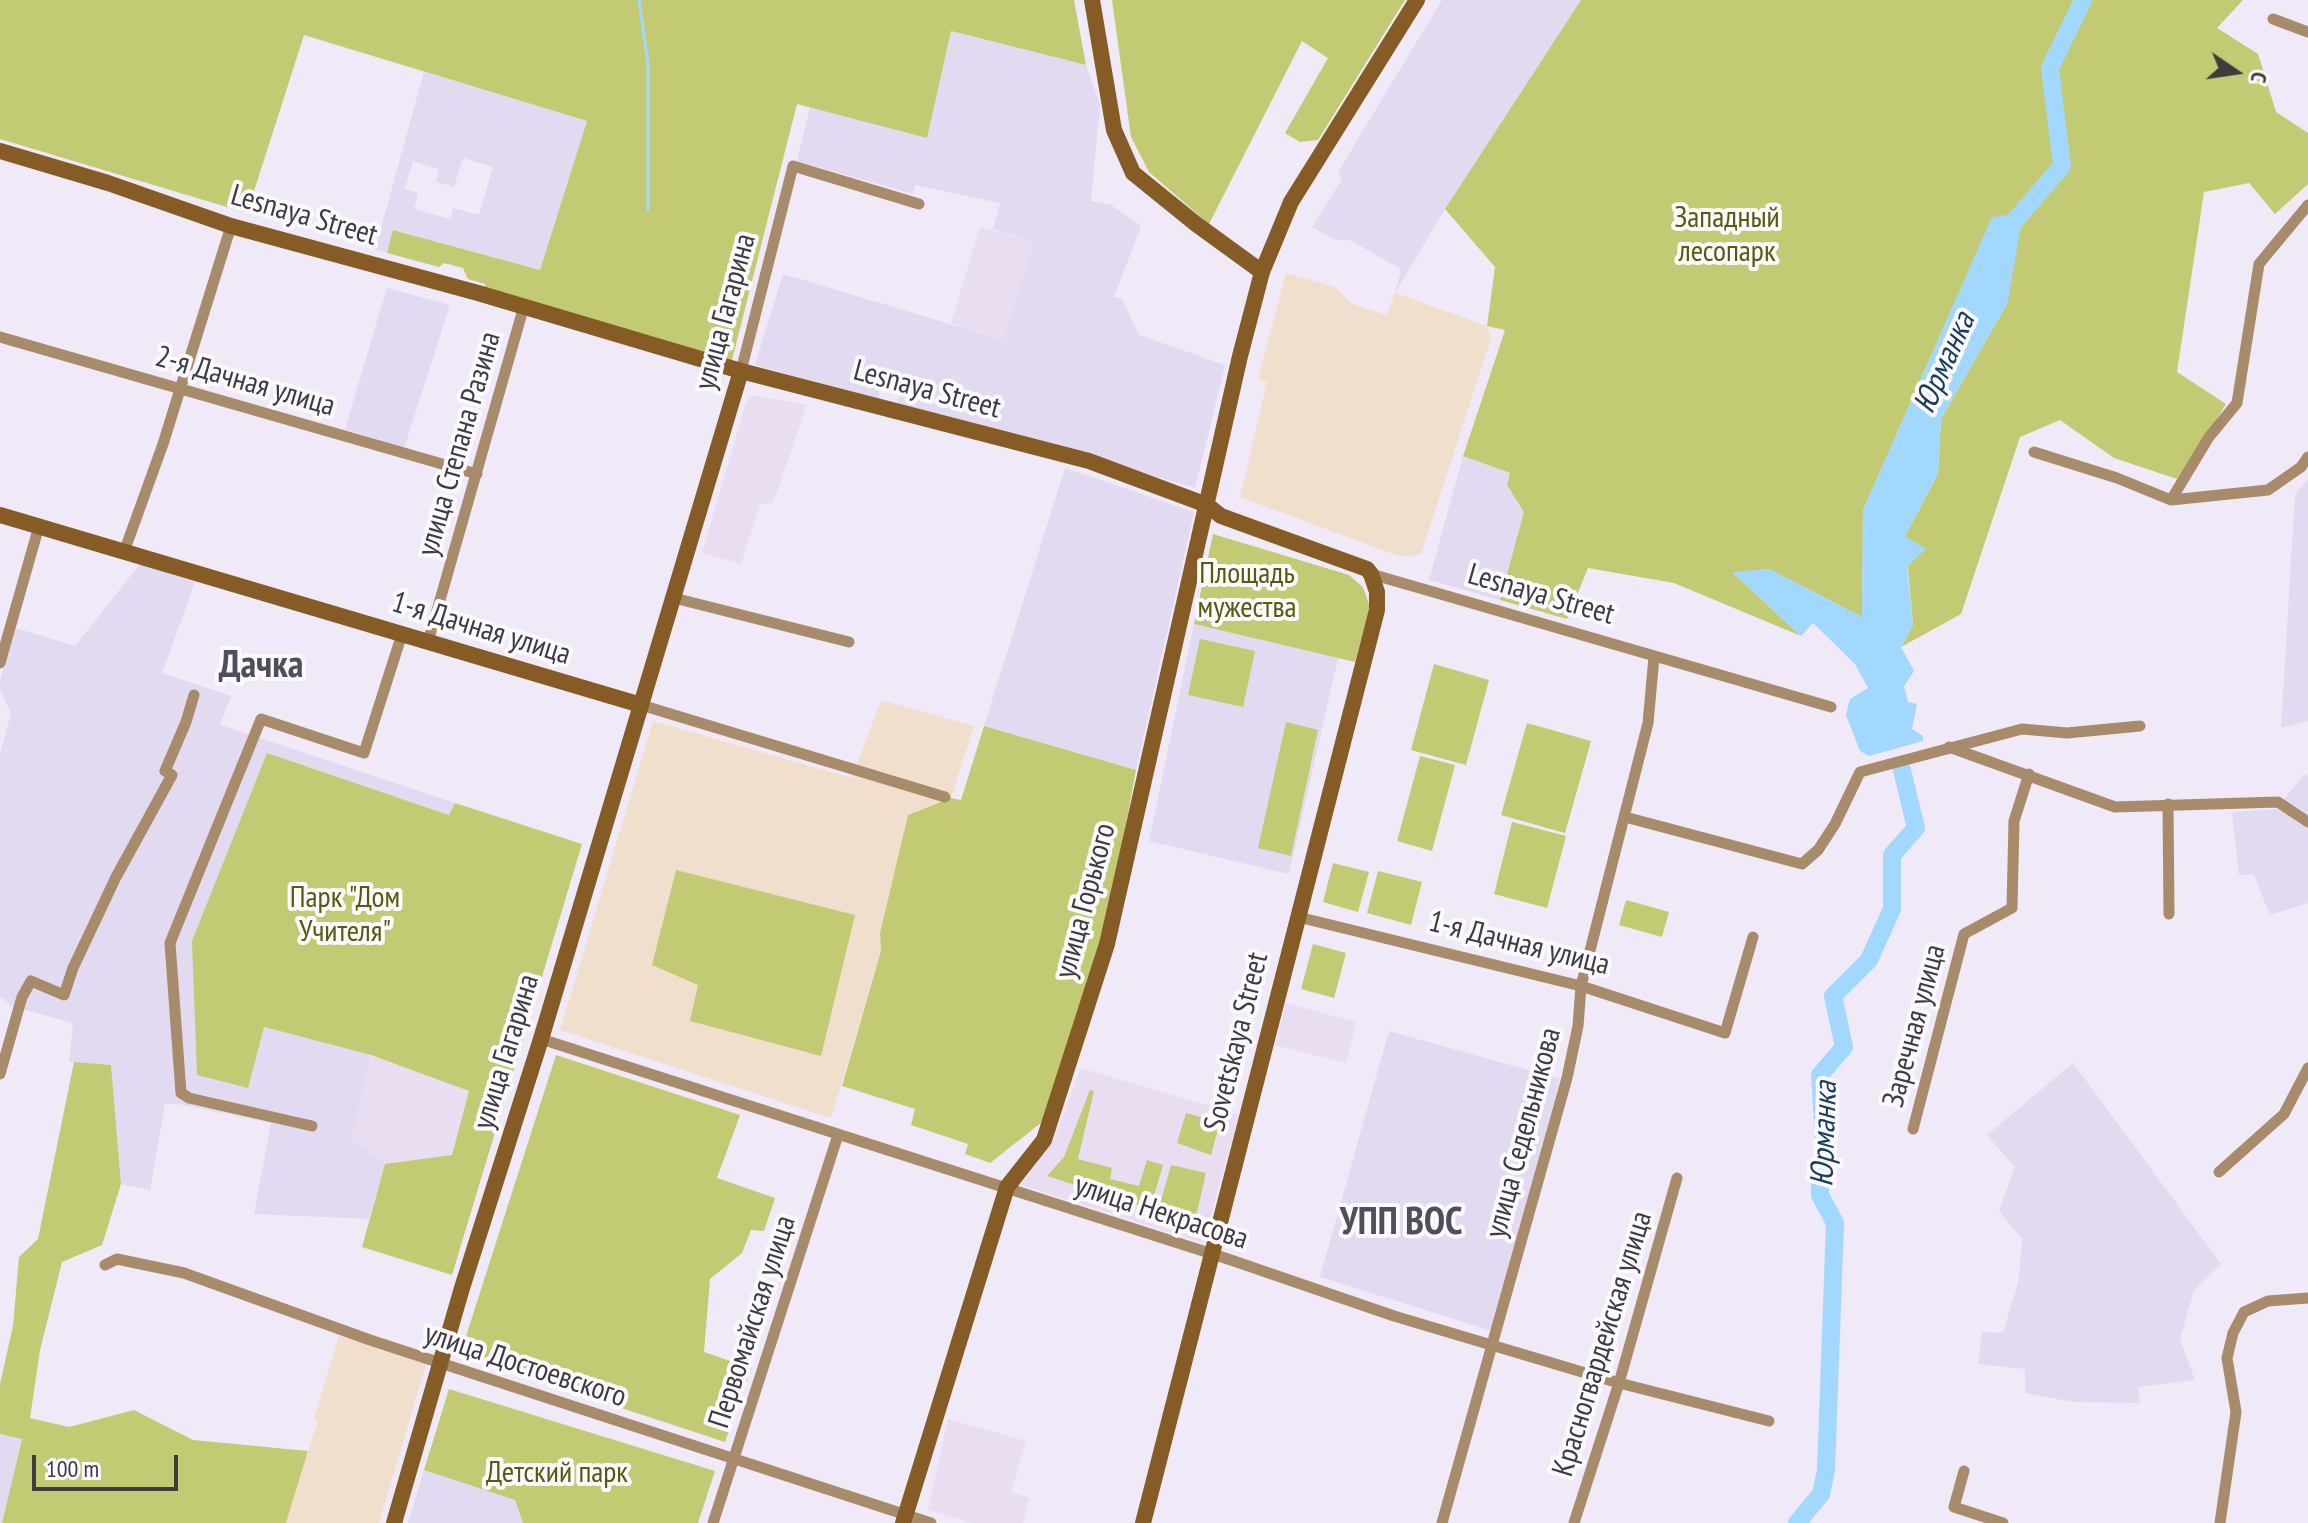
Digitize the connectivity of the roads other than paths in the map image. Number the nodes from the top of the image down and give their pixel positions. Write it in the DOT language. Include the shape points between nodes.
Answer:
graph roads {
  1 [pos="1092,0"];
  2 [pos="1417,0"];
  3 [pos="2273,19"];
  4 [pos="2308,32"];
  5 [pos="0,151"];
  6 [pos="919,204"];
  7 [pos="2308,205"];
  8 [pos="231,226"];
  9 [pos="1262,272"];
  10 [pos="524,306"];
  11 [pos="0,337"];
  12 [pos="741,371"];
  13 [pos="181,389"];
  14 [pos="2034,452"];
  15 [pos="2304,462"];
  16 [pos="477,474"];
  17 [pos="2171,500"];
  18 [pos="1207,505"];
  19 [pos="0,515"];
  20 [pos="39,526"];
  21 [pos="124,552"];
  22 [pos="1371,574"];
  23 [pos="674,598"];
  24 [pos="402,634"];
  25 [pos="428,642"];
  26 [pos="849,642"];
  27 [pos="1654,657"];
  28 [pos="0,663"];
  29 [pos="194,695"];
  30 [pos="641,705"];
  31 [pos="1831,707"];
  32 [pos="2140,726"];
  33 [pos="1948,747"];
  34 [pos="2029,774"];
  35 [pos="945,797"];
  36 [pos="2168,804"];
  37 [pos="1625,817"];
  38 [pos="2308,822"];
  39 [pos="2169,914"];
  40 [pos="1298,917"];
  41 [pos="1753,937"];
  42 [pos="1581,986"];
  43 [pos="541,1039"];
  44 [pos="2308,1068"];
  45 [pos="0,1074"];
  46 [pos="312,1126"];
  47 [pos="1913,1129"];
  48 [pos="838,1135"];
  49 [pos="2219,1172"];
  50 [pos="1677,1178"];
  51 [pos="1007,1187"];
  52 [pos="1212,1254"];
  53 [pos="105,1265"];
  54 [pos="2308,1298"];
  55 [pos="1491,1346"];
  56 [pos="440,1363"];
  57 [pos="1619,1383"];
  58 [pos="1769,1421"];
  59 [pos="734,1460"];
  60 [pos="1964,1471"];
  61 [pos="904,1519"];
  62 [pos="394,1523"];
  63 [pos="713,1523"];
  64 [pos="931,1523"];
  65 [pos="1143,1523"];
  66 [pos="1442,1523"];
  67 [pos="1574,1523"];
  68 [pos="2003,1523"];
  69 [pos="2220,1523"];
  1 -- 9 [label="street" via="1114,130 1133,173"];
  2 -- 9 [label="street, улица Горького" via="1291,202"];
  3 -- 4 [label="street"];
  5 -- 8 [label="street, Lesnaya Street"];
  6 -- 12 [label="street, улица Гагарина" via="793,166"];
  7 -- 17 [label="street" via="2259,264 2237,403 2209,437"];
  8 -- 10 [label="street, Lesnaya Street"];
  8 -- 13 [label="street"];
  9 -- 18 [label="street, улица Горького"];
  10 -- 12 [label="street, Lesnaya Street"];
  10 -- 16 [label="street, улица Степана Разина"];
  11 -- 13 [label="street, 2-я Дачная улица"];
  12 -- 18 [label="street, Lesnaya Street" via="1089,461"];
  12 -- 23 [label="street, улица Гагарина"];
  13 -- 16 [label="street, 2-я Дачная улица"];
  13 -- 21 [label="street"];
  14 -- 17 [label="street"];
  15 -- 17 [label="street" via="2268,490"];
  16 -- 25 [label="street, улица Степана Разина"];
  18 -- 22 [label="street, Lesnaya Street" via="1221,516"];
  18 -- 51 [label="street, улица Горького" via="1107,944 1044,1140"];
  19 -- 20 [label="street, 1-я Дачная улица"];
  20 -- 21 [label="street, 1-я Дачная улица"];
  20 -- 28 [label="street"];
  21 -- 24 [label="street, 1-я Дачная улица"];
  22 -- 27 [label="street, Lesnaya Street"];
  22 -- 40 [label="street, Sovetskaya Street" via="1377,610"];
  23 -- 26 [label="street"];
  23 -- 30 [label="street, улица Гагарина"];
  24 -- 25 [label="street, 1-я Дачная улица"];
  24 -- 46 [label="street" via="364,753 261,719 170,943 181,1093"];
  25 -- 30 [label="street, 1-я Дачная улица"];
  27 -- 31 [label="street, Lesnaya Street"];
  27 -- 37 [label="street, улица Седельникова" via="1648,723"];
  29 -- 45 [label="street" via="165,771 172,775 116,877 64,995 31,981"];
  30 -- 35 [label="street, 1-я Дачная улица"];
  30 -- 43 [label="street, улица Гагарина"];
  32 -- 33 [label="street" via="2067,733 2022,729"];
  33 -- 34 [label="street"];
  33 -- 37 [label="street" via="1860,772 1835,824 1802,864"];
  34 -- 36 [label="street" via="2115,807"];
  34 -- 47 [label="street, Заречная улица" via="2014,821 2012,908 1964,934"];
  36 -- 38 [label="street" via="2278,802"];
  36 -- 39 [label="street"];
  37 -- 42 [label="street, улица Седельникова"];
  40 -- 42 [label="street, 1-я Дачная улица"];
  40 -- 52 [label="street, Sovetskaya Street"];
  41 -- 42 [label="street, 1-я Дачная улица" via="1725,1033"];
  42 -- 55 [label="street, улица Седельникова" via="1567,1078"];
  43 -- 48 [label="street, улица Некрасова"];
  43 -- 56 [label="street, улица Гагарина"];
  44 -- 49 [label="street" via="2284,1114"];
  48 -- 51 [label="street, улица Некрасова"];
  48 -- 59 [label="street, Первомайская улица"];
  50 -- 57 [label="street, Красногвардейская улица"];
  51 -- 52 [label="street, улица Некрасова"];
  51 -- 61 [label="street, улица Горького"];
  52 -- 55 [label="street, улица Некрасова"];
  52 -- 65 [label="street, Sovetskaya Street"];
  53 -- 56 [label="street, улица Достоевского" via="117,1259 184,1273"];
  54 -- 69 [label="street" via="2268,1301 2244,1312 2233,1333 2227,1358 2236,1412"];
  55 -- 57 [label="street, улица Некрасова"];
  55 -- 66 [label="street, улица Седельникова"];
  56 -- 59 [label="street, улица Достоевского"];
  56 -- 62 [label="street, улица Гагарина"];
  57 -- 58 [label="street, улица Некрасова"];
  57 -- 67 [label="street, Красногвардейская улица"];
  59 -- 61 [label="street, улица Достоевского"];
  59 -- 63 [label="street, Первомайская улица"];
  60 -- 68 [label="street" via="1954,1507"];
  61 -- 64 [label="street, улица Достоевского"];
}
